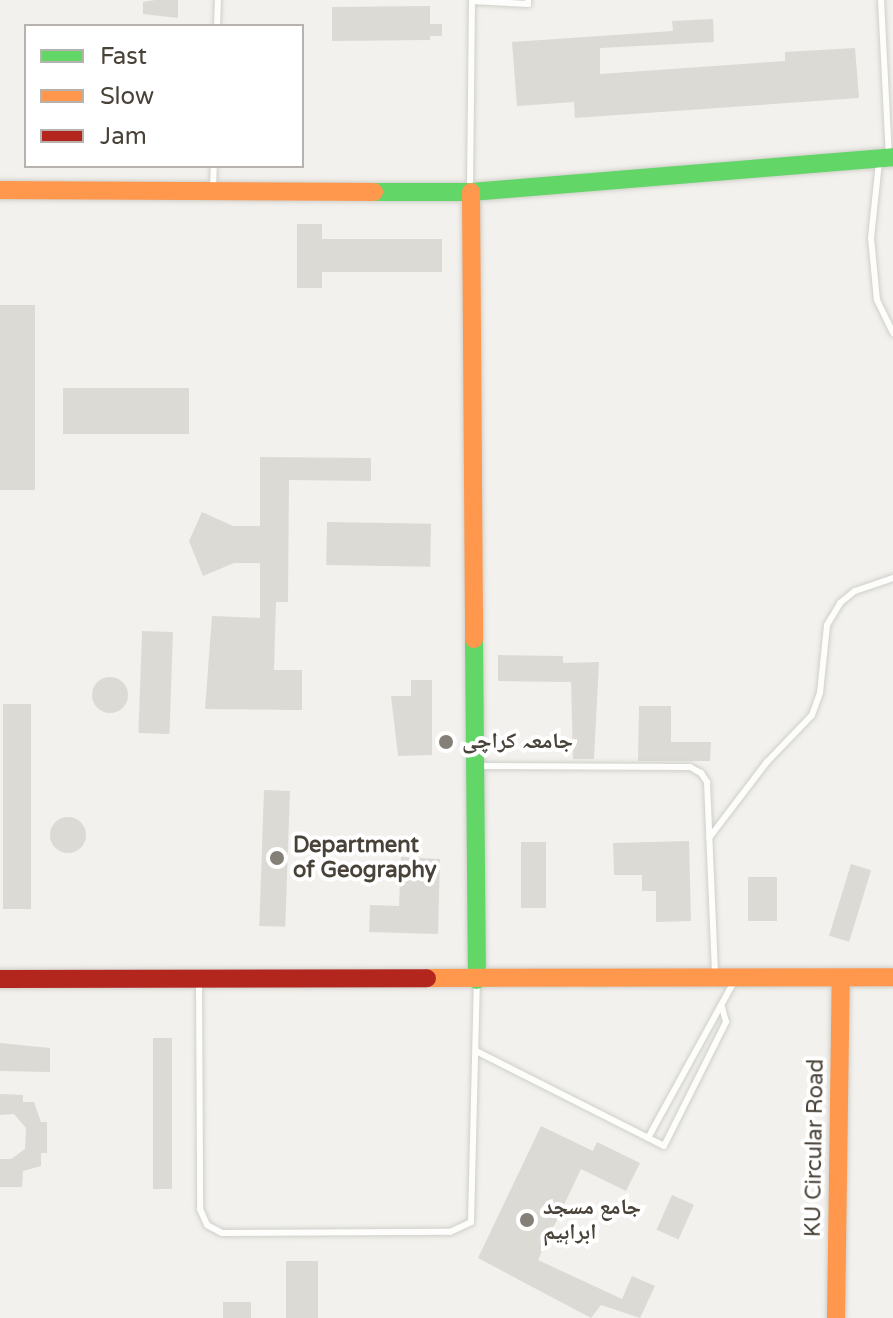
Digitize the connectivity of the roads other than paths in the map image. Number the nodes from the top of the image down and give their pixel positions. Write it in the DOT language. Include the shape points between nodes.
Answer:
graph roads {
  1 [pos="218,0"];
  2 [pos="528,0"];
  3 [pos="881,0"];
  4 [pos="472,1"];
  5 [pos="217,24"];
  6 [pos="887,157"];
  7 [pos="214,168"];
  8 [pos="0,190"];
  9 [pos="213,192"];
  10 [pos="471,192"];
  11 [pos="893,333"];
  12 [pos="893,578"];
  13 [pos="475,766"];
  14 [pos="709,838"];
  15 [pos="893,977"];
  16 [pos="841,978"];
  17 [pos="0,979"];
  18 [pos="715,979"];
  19 [pos="735,979"];
  20 [pos="477,980"];
  21 [pos="199,981"];
  22 [pos="722,1007"];
  23 [pos="478,1052"];
  24 [pos="648,1138"];
  25 [pos="836,1318"];
  1 -- 5 [label="lane"];
  2 -- 4 [label="lane"];
  3 -- 6 [label="lane"];
  4 -- 10 [label="lane"];
  6 -- 10 [label="street"];
  6 -- 11 [label="lane" via="871,238 877,300"];
  7 -- 9 [label="lane"];
  8 -- 9 [label="street"];
  9 -- 10 [label="street"];
  10 -- 13 [label="street"];
  12 -- 14 [label="lane" via="855,591 840,603 820,651 820,693 812,715 767,762"];
  13 -- 14 [label="lane" via="695,768 707,782"];
  13 -- 20 [label="street"];
  14 -- 18 [label="lane"];
  15 -- 16 [label="street"];
  16 -- 19 [label="street"];
  16 -- 25 [label="street, KU Circular Road"];
  17 -- 21 [label="street"];
  18 -- 19 [label="street"];
  18 -- 20 [label="street"];
  19 -- 22 [label="lane"];
  20 -- 21 [label="street"];
  20 -- 23 [label="lane"];
  21 -- 23 [label="lane" via="200,1209 207,1225 222,1233 450,1232 466,1226 475,1210"];
  22 -- 24 [label="lane"];
  22 -- 24 [label="lane" via="726,1022 664,1146"];
  23 -- 24 [label="lane"];
}
